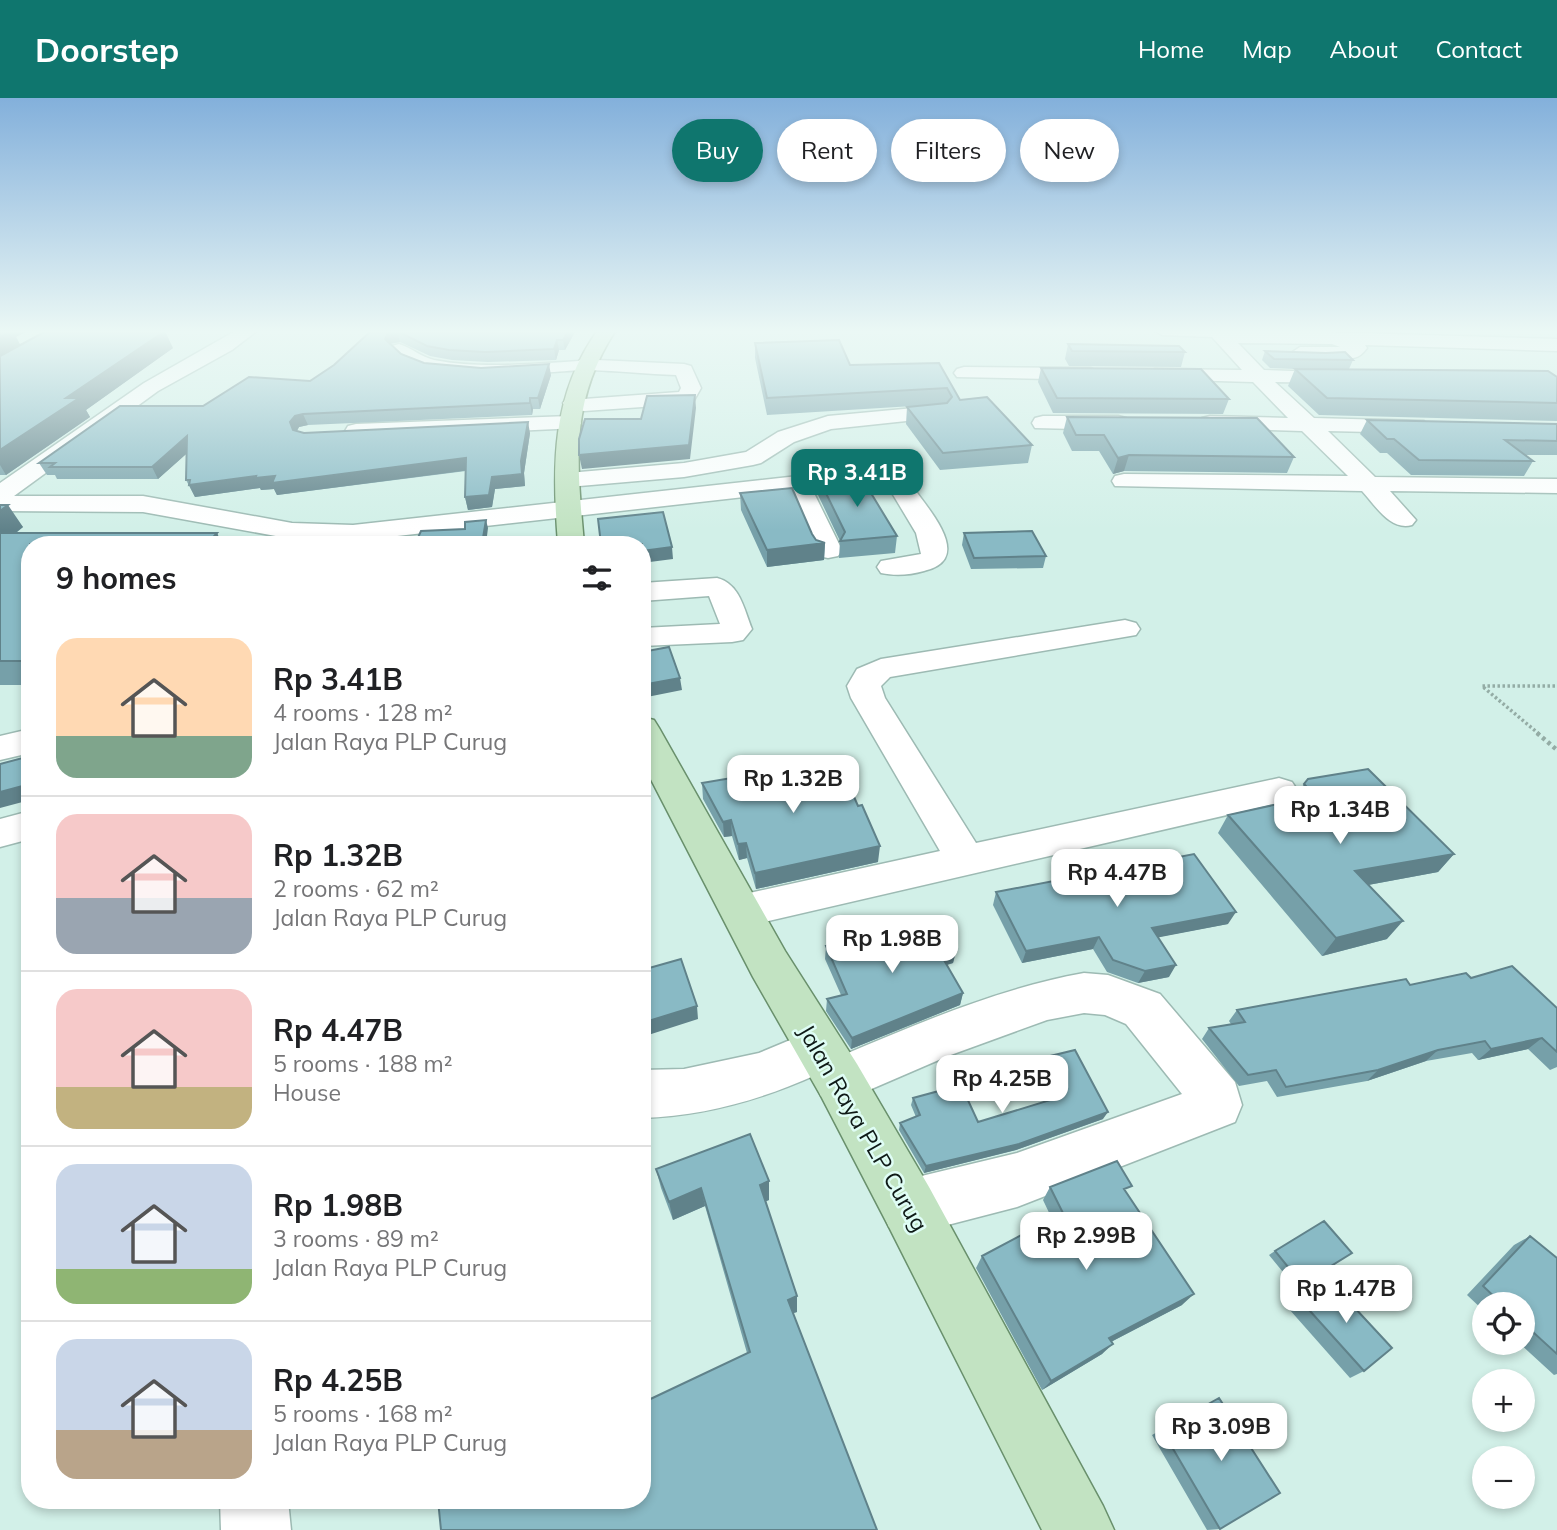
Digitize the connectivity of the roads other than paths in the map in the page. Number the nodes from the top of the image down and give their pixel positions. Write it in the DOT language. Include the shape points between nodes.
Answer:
graph roads {
  1 [pos="137,397"];
  2 [pos="576,397"];
  3 [pos="687,397"];
  4 [pos="1279,397"];
  5 [pos="936,412"];
  6 [pos="572,413"];
  7 [pos="1043,423"];
  8 [pos="1141,423"];
  9 [pos="1182,423"];
  10 [pos="1307,424"];
  11 [pos="1432,427"];
  12 [pos="339,433"];
  13 [pos="1124,481"];
  14 [pos="1367,483"];
  15 [pos="798,485"];
  16 [pos="1557,486"];
  17 [pos="0,494"];
  18 [pos="568,494"];
  19 [pos="0,503"];
  20 [pos="1403,520"];
  21 [pos="571,536"];
  22 [pos="828,550"];
  23 [pos="891,567"];
  24 [pos="651,591"];
  25 [pos="1125,629"];
  26 [pos="651,637"];
  27 [pos="21,743"];
  28 [pos="651,746"];
  29 [pos="0,748"];
  30 [pos="1279,791"];
  31 [pos="21,827"];
  32 [pos="0,833"];
  33 [pos="966,860"];
  34 [pos="742,910"];
  35 [pos="829,1065"];
  36 [pos="651,1094"];
  37 [pos="909,1207"];
  38 [pos="255,1509"];
  39 [pos="256,1530"];
  40 [pos="1079,1530"];
  1 -- 17 [label="street"];
  2 -- 6 [label="main road"];
  3 -- 6 [label="street" via="584,405"];
  4 -- 10 [label="street"];
  5 -- 18 [label="street" via="817,426 786,437 753,458"];
  6 -- 12 [label="street"];
  6 -- 18 [label="main road"];
  7 -- 8 [label="street"];
  9 -- 10 [label="street"];
  10 -- 11 [label="street"];
  10 -- 14 [label="street"];
  13 -- 14 [label="street"];
  14 -- 16 [label="street"];
  14 -- 20 [label="street"];
  15 -- 18 [label="street"];
  15 -- 22 [label="street"];
  15 -- 23 [label="street" via="865,481 901,488 934,541 936,552 925,562"];
  18 -- 19 [label="street" via="353,533 292,531 143,504"];
  18 -- 21 [label="main road"];
  24 -- 26 [label="street" via="717,587 737,629 732,633"];
  25 -- 33 [label="street" via="881,669 869,676 864,686 868,698"];
  27 -- 29 [label="street"];
  28 -- 34 [label="main road, Jalan Raya PLP Curug"];
  30 -- 33 [label="street"];
  31 -- 32 [label="street"];
  33 -- 34 [label="street"];
  34 -- 35 [label="main road, Jalan Raya PLP Curug"];
  35 -- 36 [label="street" via="684,1093"];
  35 -- 37 [label="main road, Jalan Raya PLP Curug"];
  35 -- 37 [label="street" via="933,1040 1047,1000 1084,993 1108,995 1143,1009 1217,1098 1214,1107 1017,1180"];
  37 -- 40 [label="main road, Jalan Raya PLP Curug"];
  38 -- 39 [label="street"];
}
